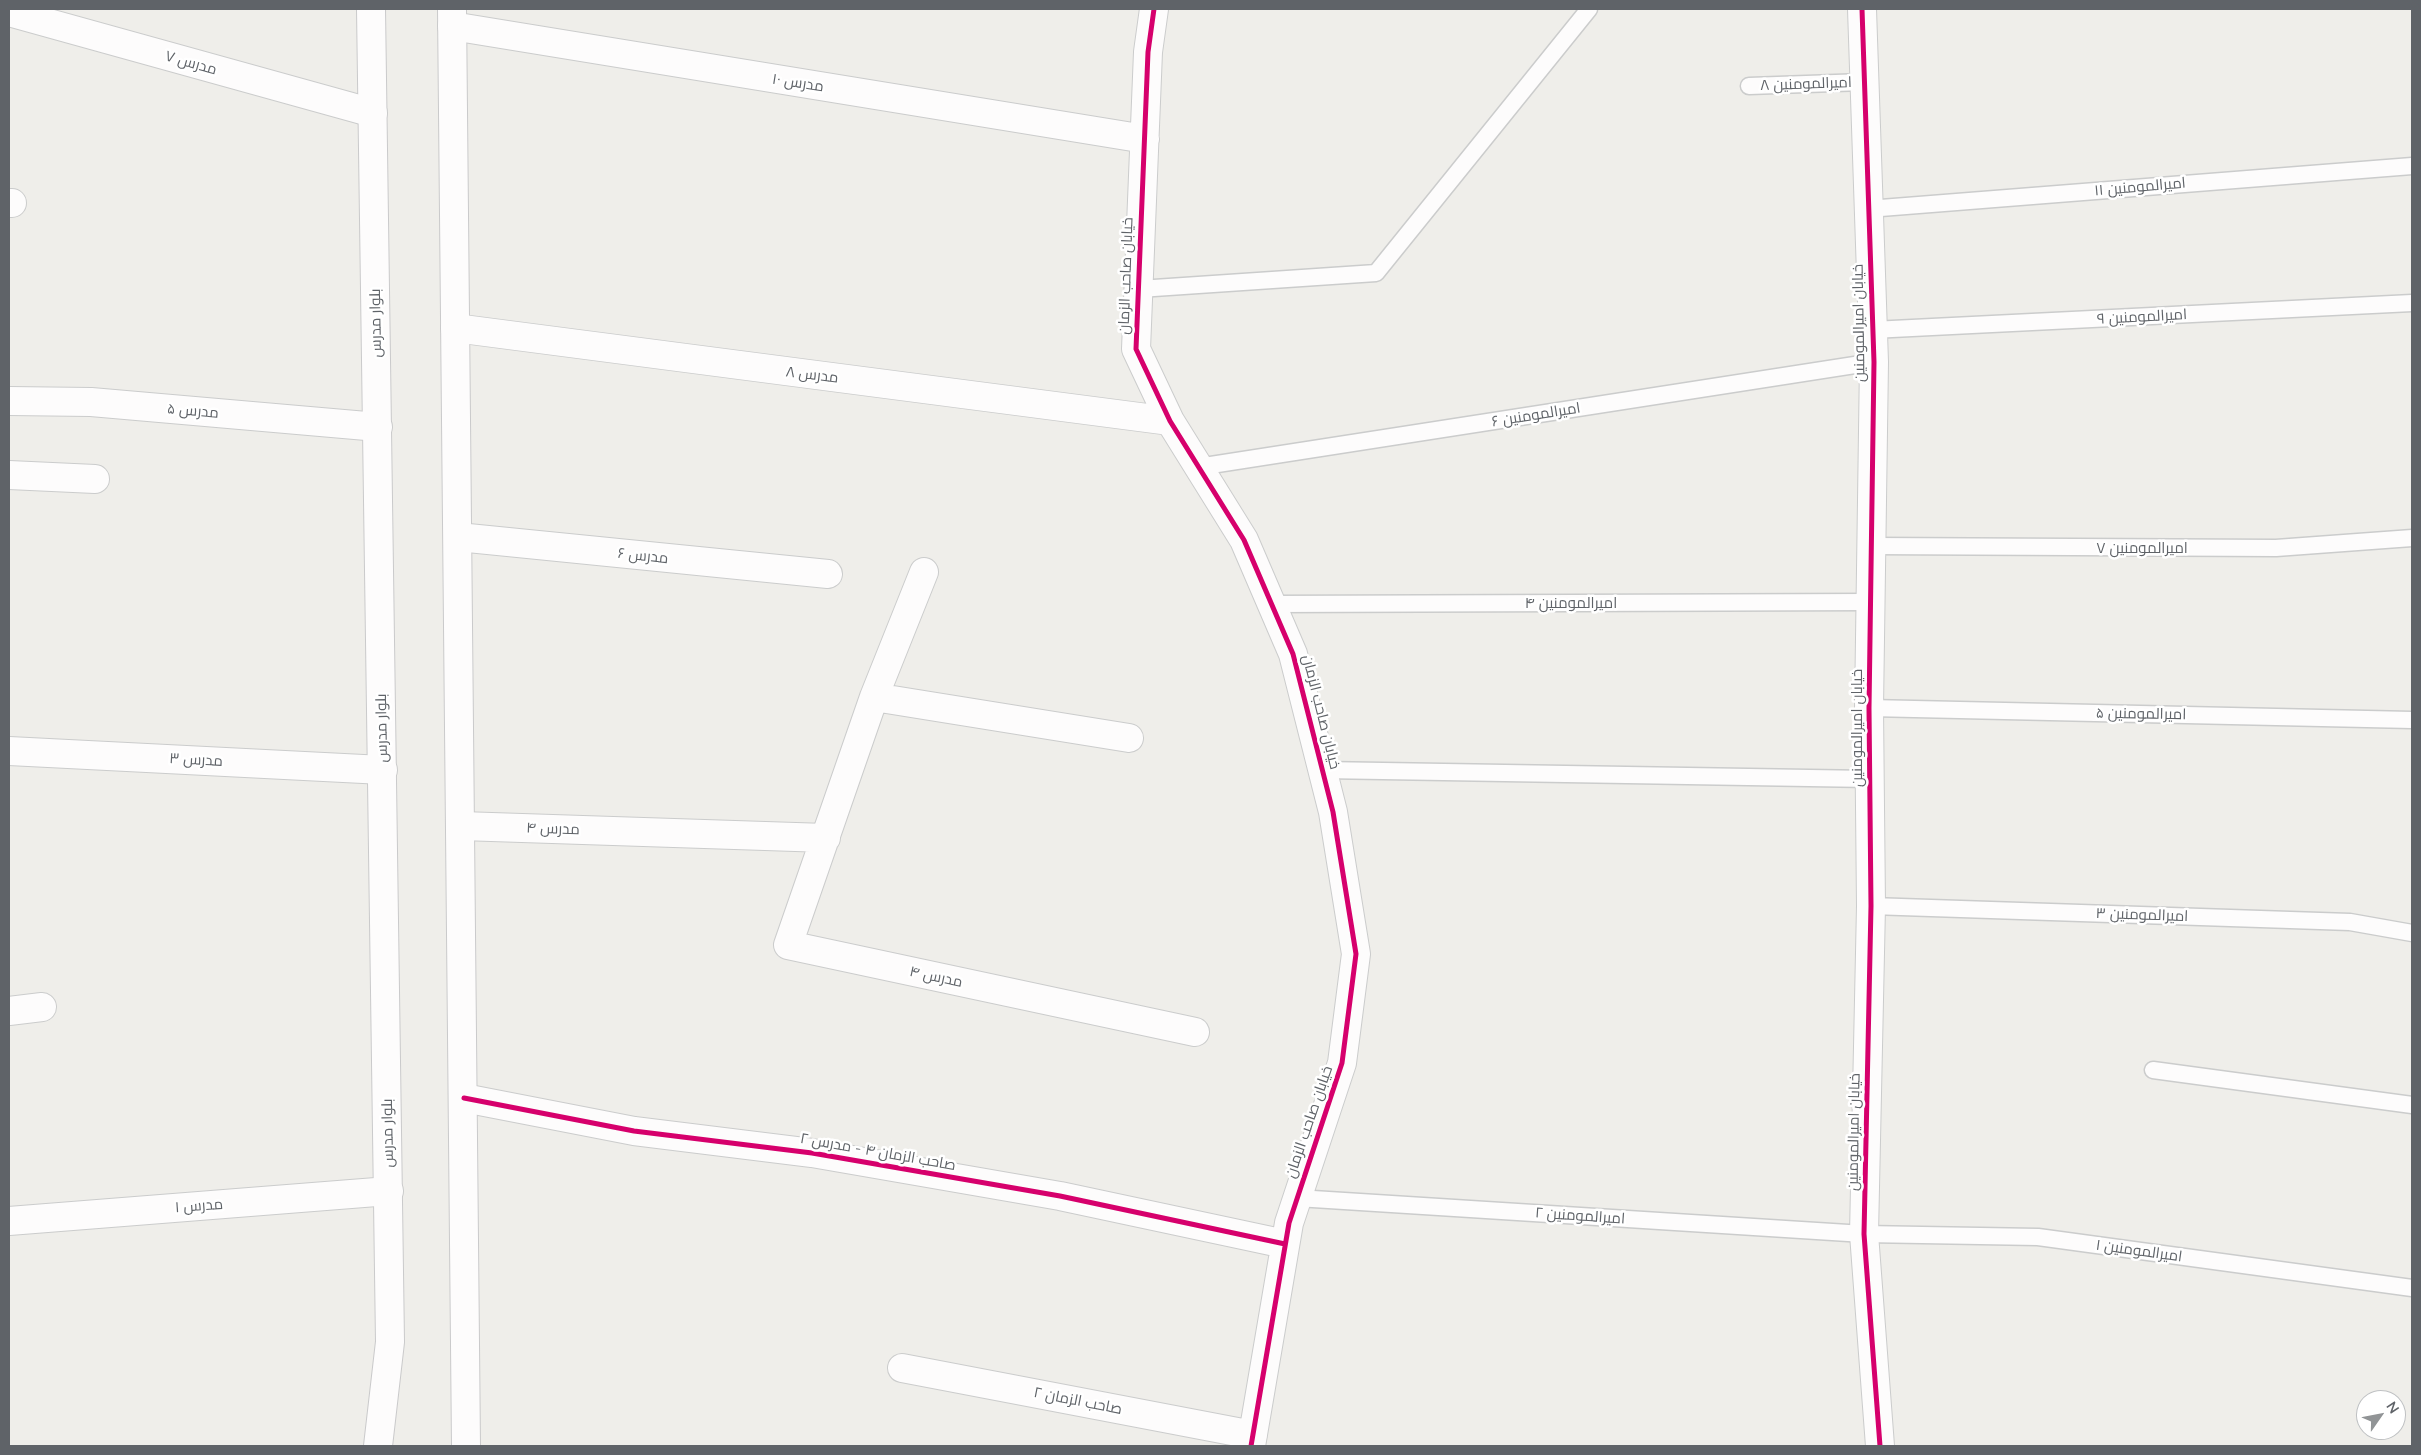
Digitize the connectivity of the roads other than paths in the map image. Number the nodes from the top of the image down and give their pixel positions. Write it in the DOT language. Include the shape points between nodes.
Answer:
graph roads {
  1 [pos="371,9"];
  2 [pos="1154,9"];
  3 [pos="1589,9"];
  4 [pos="1862,9"];
  5 [pos="9,12"];
  6 [pos="452,17"];
  7 [pos="1864,82"];
  8 [pos="1749,86"];
  9 [pos="373,113"];
  10 [pos="1144,139"];
  11 [pos="2412,166"];
  12 [pos="1868,209"];
  13 [pos="1138,289"];
  14 [pos="2412,303"];
  15 [pos="455,328"];
  16 [pos="1872,330"];
  17 [pos="1874,362"];
  18 [pos="9,401"];
  19 [pos="1170,421"];
  20 [pos="378,427"];
  21 [pos="1198,467"];
  22 [pos="9,476"];
  23 [pos="95,479"];
  24 [pos="458,537"];
  25 [pos="2412,538"];
  26 [pos="1871,546"];
  27 [pos="924,572"];
  28 [pos="828,574"];
  29 [pos="1870,602"];
  30 [pos="1272,604"];
  31 [pos="874,697"];
  32 [pos="1870,708"];
  33 [pos="2412,720"];
  34 [pos="1129,738"];
  35 [pos="9,751"];
  36 [pos="383,770"];
  37 [pos="1322,770"];
  38 [pos="1870,779"];
  39 [pos="461,826"];
  40 [pos="826,838"];
  41 [pos="1871,906"];
  42 [pos="2412,933"];
  43 [pos="42,1007"];
  44 [pos="9,1011"];
  45 [pos="1195,1032"];
  46 [pos="2153,1070"];
  47 [pos="464,1098"];
  48 [pos="2412,1105"];
  49 [pos="389,1192"];
  50 [pos="1297,1198"];
  51 [pos="9,1221"];
  52 [pos="1864,1234"];
  53 [pos="1285,1244"];
  54 [pos="2412,1288"];
  55 [pos="902,1368"];
  56 [pos="1252,1441"];
  57 [pos="378,1446"];
  58 [pos="466,1446"];
  59 [pos="1880,1446"];
  1 -- 9 [label="street, بلوار مدرس"];
  2 -- 10 [label="street, خیابان صاحب الزمان" via="1148,52"];
  3 -- 13 [label="lane" via="1376,273"];
  4 -- 7 [label="street, خیابان امیرالمومنین"];
  5 -- 9 [label="street, مدرس ۷"];
  6 -- 10 [label="street, مدرس ۱۰"];
  6 -- 15 [label="street"];
  7 -- 8 [label="lane, امیرالمومنین ۸"];
  7 -- 12 [label="street, خیابان امیرالمومنین"];
  9 -- 20 [label="street, بلوار مدرس"];
  10 -- 13 [label="street, خیابان صاحب الزمان"];
  11 -- 12 [label="lane, امیرالمومنین ۱۱"];
  12 -- 16 [label="street, خیابان امیرالمومنین"];
  13 -- 19 [label="street, خیابان صاحب الزمان" via="1136,349"];
  14 -- 16 [label="lane, امیرالمومنین ۹"];
  15 -- 19 [label="street, مدرس ۸"];
  15 -- 24 [label="street"];
  16 -- 17 [label="street, خیابان امیرالمومنین"];
  17 -- 21 [label="lane, امیرالمومنین ۶"];
  17 -- 26 [label="street, خیابان امیرالمومنین"];
  18 -- 20 [label="street, مدرس ۵" via="92,402"];
  19 -- 21 [label="street, خیابان صاحب الزمان"];
  20 -- 36 [label="street, بلوار مدرس"];
  21 -- 30 [label="street, خیابان صاحب الزمان" via="1244,540"];
  22 -- 23 [label="street"];
  24 -- 28 [label="street, مدرس ۶"];
  24 -- 39 [label="street"];
  25 -- 26 [label="lane, امیرالمومنین ۷" via="2276,548"];
  26 -- 29 [label="street, خیابان امیرالمومنین"];
  27 -- 31 [label="street, مدرس ۴"];
  29 -- 30 [label="lane, امیرالمومنین ۴"];
  29 -- 32 [label="street, خیابان امیرالمومنین"];
  30 -- 37 [label="street, خیابان صاحب الزمان" via="1293,654"];
  31 -- 34 [label="street"];
  31 -- 40 [label="street, مدرس ۴"];
  32 -- 33 [label="lane, امیرالمومنین ۵"];
  32 -- 38 [label="street, خیابان امیرالمومنین"];
  35 -- 36 [label="street, مدرس ۳"];
  36 -- 49 [label="street, بلوار مدرس"];
  37 -- 38 [label="lane"];
  37 -- 50 [label="street, خیابان صاحب الزمان" via="1333,812 1356,954 1342,1063"];
  38 -- 41 [label="street, خیابان امیرالمومنین"];
  39 -- 40 [label="street, مدرس ۴"];
  39 -- 47 [label="street"];
  40 -- 45 [label="street, مدرس ۴" via="788,945"];
  41 -- 42 [label="lane, امیرالمومنین ۳" via="2350,922"];
  41 -- 52 [label="street, خیابان امیرالمومنین"];
  43 -- 44 [label="street"];
  46 -- 48 [label="lane"];
  47 -- 53 [label="street, صاحب الزمان ۴ - مدرس ۲" via="634,1131 812,1153 1041,1193"];
  47 -- 58 [label="street"];
  49 -- 51 [label="street, مدرس ۱"];
  49 -- 57 [label="street, بلوار مدرس" via="390,1342"];
  50 -- 52 [label="lane, امیرالمومنین ۲"];
  50 -- 53 [label="street, خیابان صاحب الزمان"];
  52 -- 54 [label="lane, امیرالمومنین ۱" via="2038,1237"];
  52 -- 59 [label="street, خیابان امیرالمومنین"];
  53 -- 56 [label="street, خیابان صاحب الزمان"];
  55 -- 56 [label="street, صاحب الزمان ۲"];
}
